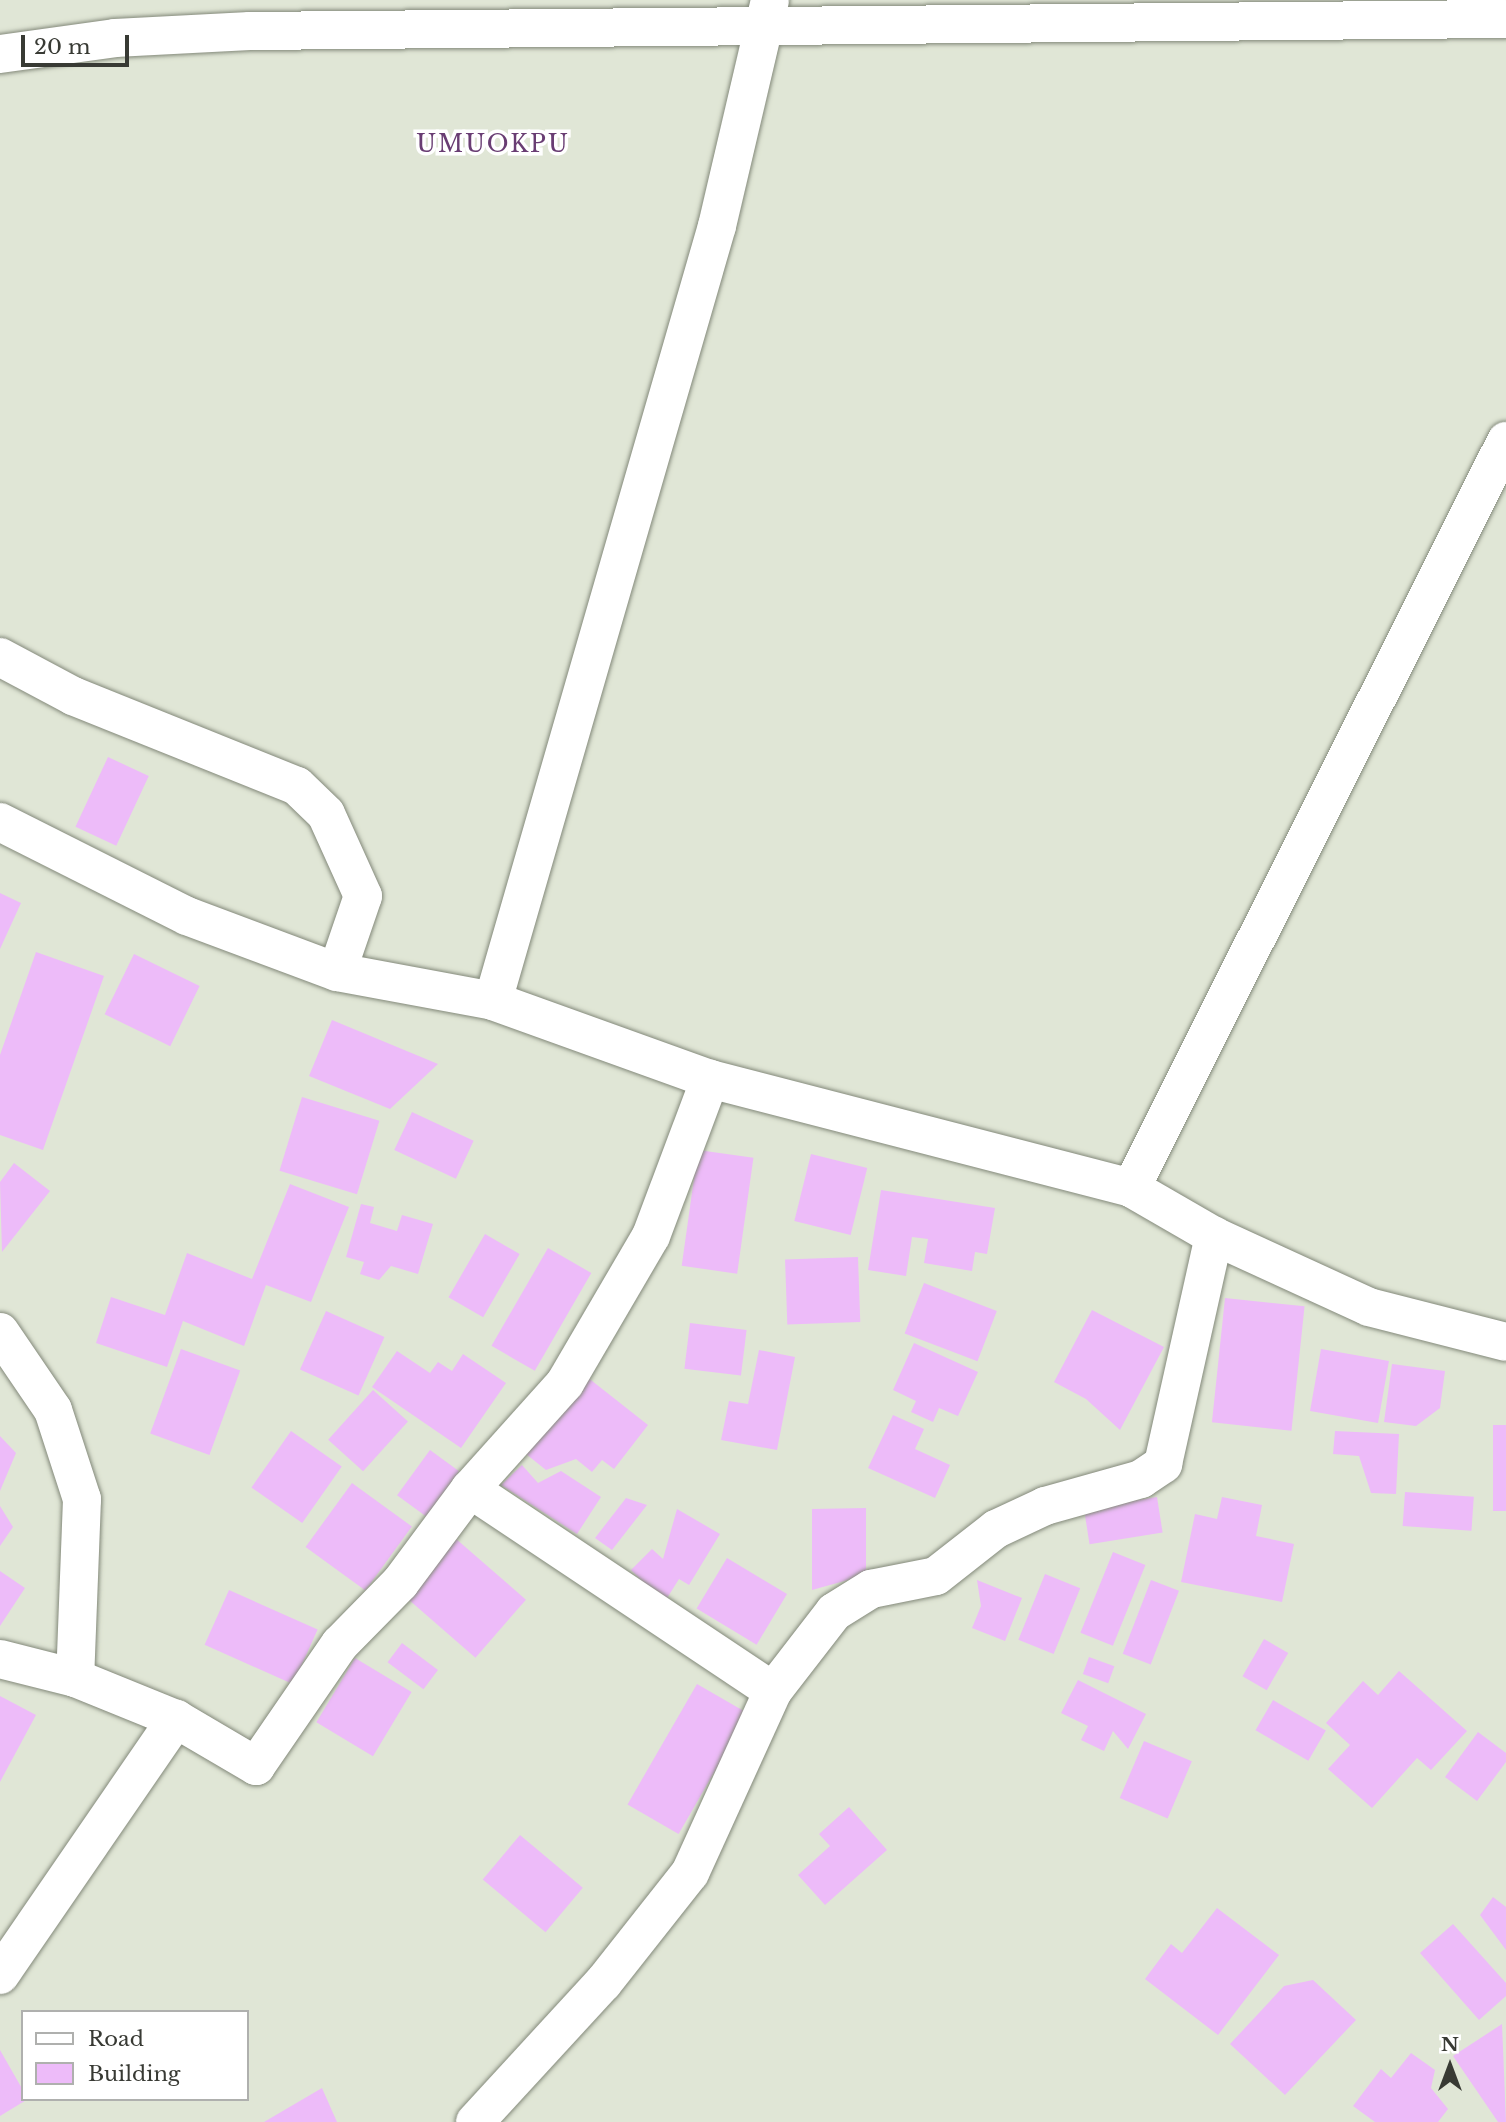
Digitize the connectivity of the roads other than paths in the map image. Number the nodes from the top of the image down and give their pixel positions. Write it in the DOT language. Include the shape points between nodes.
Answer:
graph roads {
  1 [pos="1366,11"];
  2 [pos="767,14"];
  3 [pos="1506,19"];
  4 [pos="0,54"];
  5 [pos="1506,441"];
  6 [pos="0,657"];
  7 [pos="0,822"];
  8 [pos="337,972"];
  9 [pos="492,1001"];
  10 [pos="710,1079"];
  11 [pos="1131,1188"];
  12 [pos="1214,1236"];
  13 [pos="0,1332"];
  14 [pos="1506,1342"];
  15 [pos="470,1489"];
  16 [pos="0,1659"];
  17 [pos="75,1678"];
  18 [pos="773,1691"];
  19 [pos="176,1719"];
  20 [pos="0,1975"];
  21 [pos="475,2122"];
  1 -- 2 [label="street"];
  1 -- 3 [label="street"];
  2 -- 4 [label="street" via="115,38"];
  2 -- 9 [label="street" via="717,226"];
  5 -- 11 [label="street"];
  6 -- 8 [label="street" via="74,696 297,786 317,805 363,896"];
  7 -- 8 [label="street" via="187,916"];
  8 -- 9 [label="street"];
  9 -- 10 [label="street"];
  10 -- 11 [label="street"];
  10 -- 15 [label="street" via="651,1236 626,1281 565,1383"];
  11 -- 12 [label="street"];
  12 -- 14 [label="street" via="1369,1307"];
  12 -- 18 [label="street" via="1163,1464 1141,1479 1045,1506 996,1529 936,1576 871,1589 834,1612"];
  13 -- 17 [label="street" via="53,1410 82,1499"];
  15 -- 18 [label="street"];
  15 -- 19 [label="street" via="400,1583 340,1644 257,1766"];
  16 -- 17 [label="street"];
  17 -- 19 [label="street"];
  18 -- 21 [label="street" via="690,1873 603,1983"];
  19 -- 20 [label="street"];
}
